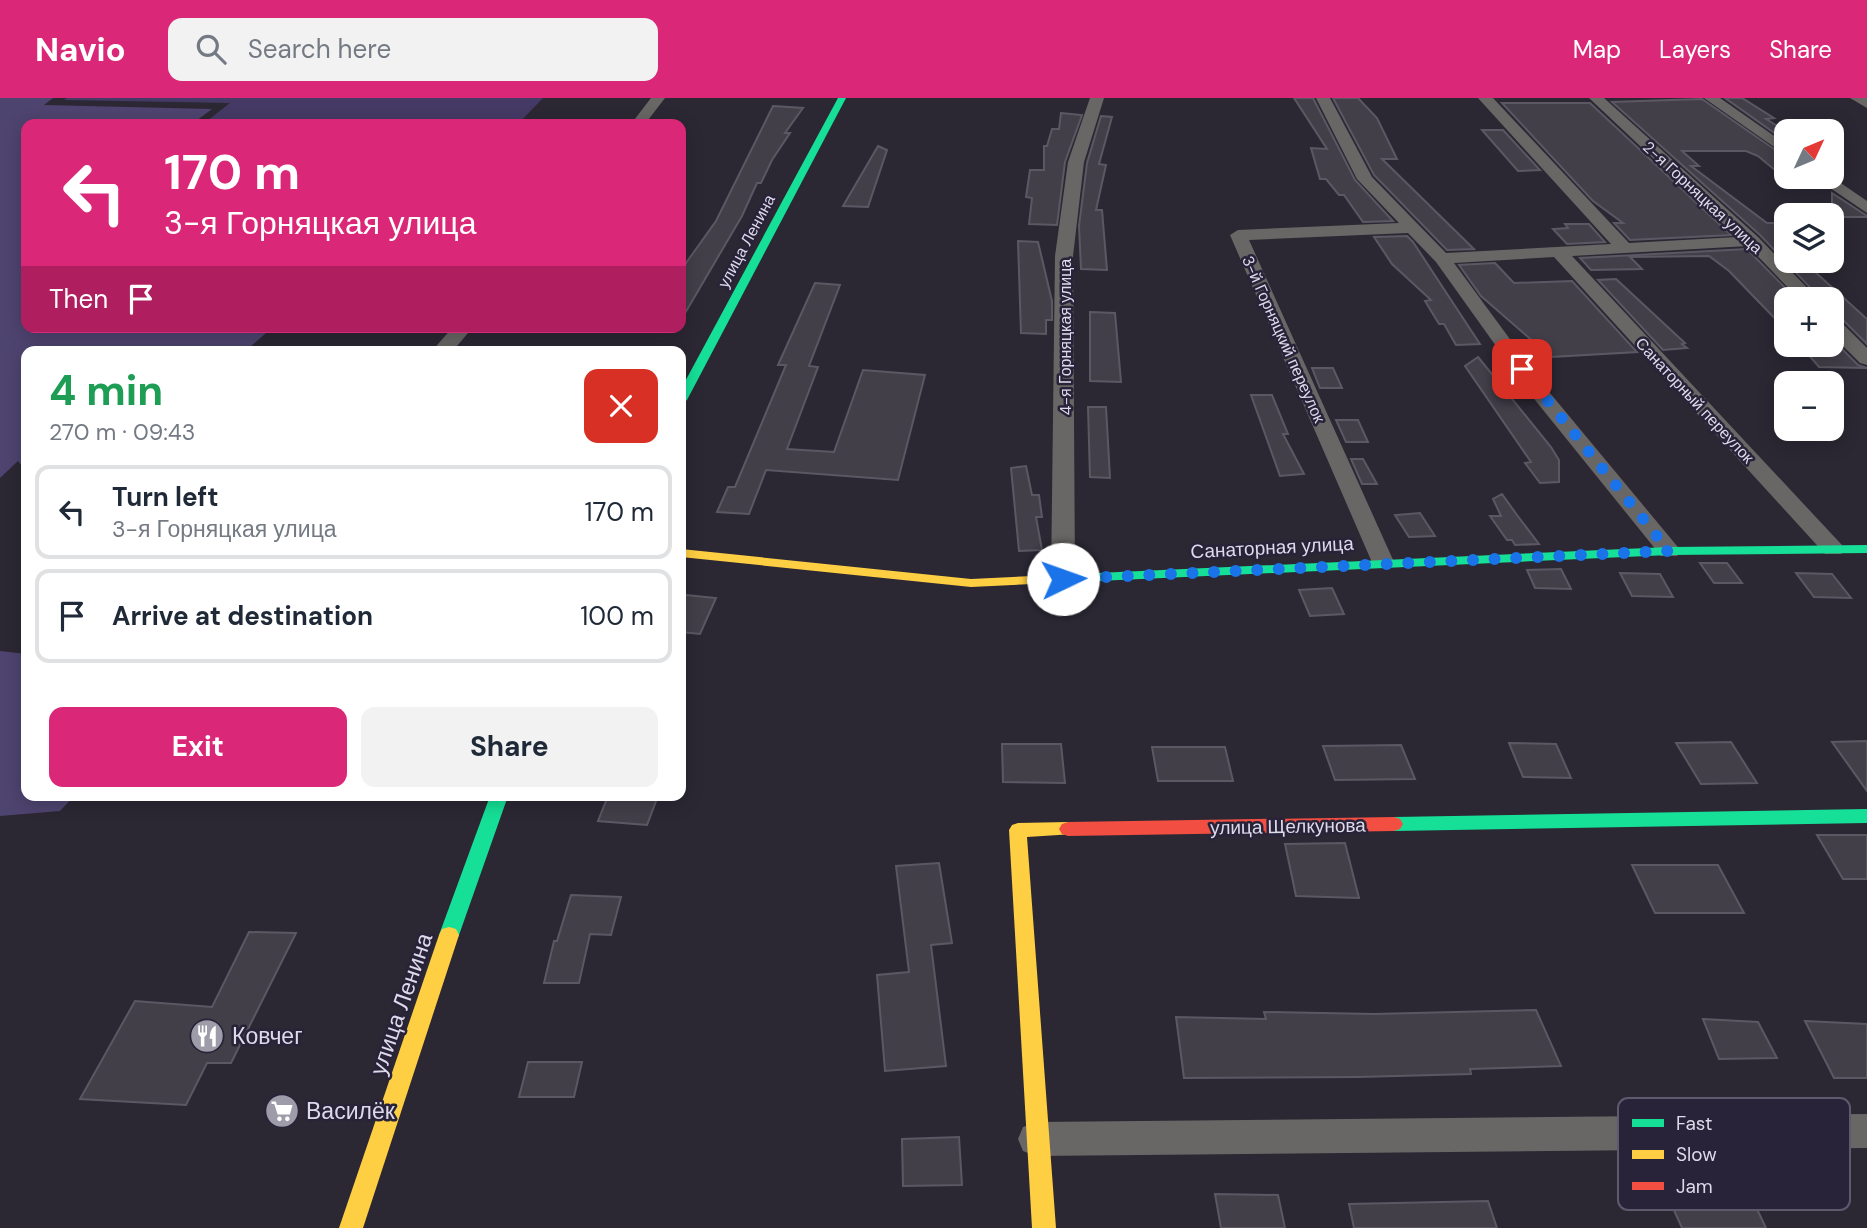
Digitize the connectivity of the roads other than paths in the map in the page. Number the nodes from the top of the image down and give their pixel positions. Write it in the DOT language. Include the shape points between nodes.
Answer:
graph roads {
  1 [pos="658,98"];
  2 [pos="842,98"];
  3 [pos="1097,98"];
  4 [pos="1323,98"];
  5 [pos="1485,98"];
  6 [pos="1595,98"];
  7 [pos="1711,98"];
  8 [pos="1857,98"];
  9 [pos="1867,104"];
  10 [pos="642,119"];
  11 [pos="1774,143"];
  12 [pos="1839,189"];
  13 [pos="1867,208"];
  14 [pos="1411,228"];
  15 [pos="1752,241"];
  16 [pos="1624,247"];
  17 [pos="1557,250"];
  18 [pos="1442,258"];
  19 [pos="1797,287"];
  20 [pos="458,333"];
  21 [pos="1844,336"];
  22 [pos="447,346"];
  23 [pos="1867,359"];
  24 [pos="686,391"];
  25 [pos="1833,549"];
  26 [pos="1867,549"];
  27 [pos="1669,551"];
  28 [pos="686,554"];
  29 [pos="1382,562"];
  30 [pos="1063,579"];
  31 [pos="497,801"];
  32 [pos="1867,816"];
  33 [pos="1618,1133"];
  34 [pos="1036,1139"];
  35 [pos="351,1228"];
  36 [pos="1044,1228"];
  1 -- 10 [label="street"];
  2 -- 24 [label="street, улица Ленина"];
  3 -- 30 [label="street, 4-я Горняцкая улица" via="1076,162 1065,256"];
  4 -- 14 [label="street" via="1365,179"];
  5 -- 16 [label="street"];
  6 -- 15 [label="street, 2-я Горняцкая улица"];
  7 -- 11 [label="street"];
  8 -- 9 [label="street"];
  12 -- 13 [label="street"];
  14 -- 18 [label="street"];
  14 -- 29 [label="street, 3-й Горняцкий переулок" via="1238,235"];
  15 -- 16 [label="street"];
  15 -- 19 [label="street, 2-я Горняцкая улица"];
  16 -- 17 [label="street"];
  17 -- 18 [label="street"];
  17 -- 25 [label="street, Санаторный переулок"];
  18 -- 27 [label="street" via="1538,391"];
  20 -- 22 [label="street"];
  21 -- 23 [label="street"];
  25 -- 26 [label="street, Санаторная улица"];
  25 -- 27 [label="street, Санаторная улица"];
  27 -- 29 [label="street, Санаторная улица"];
  28 -- 30 [label="street, Санаторная улица" via="971,583"];
  29 -- 30 [label="street, Санаторная улица"];
  31 -- 35 [label="street, улица Ленина"];
  32 -- 34 [label="street, улица Щелкунова" via="1018,830"];
  33 -- 34 [label="street"];
  34 -- 36 [label="street, улица Щелкунова"];
}
